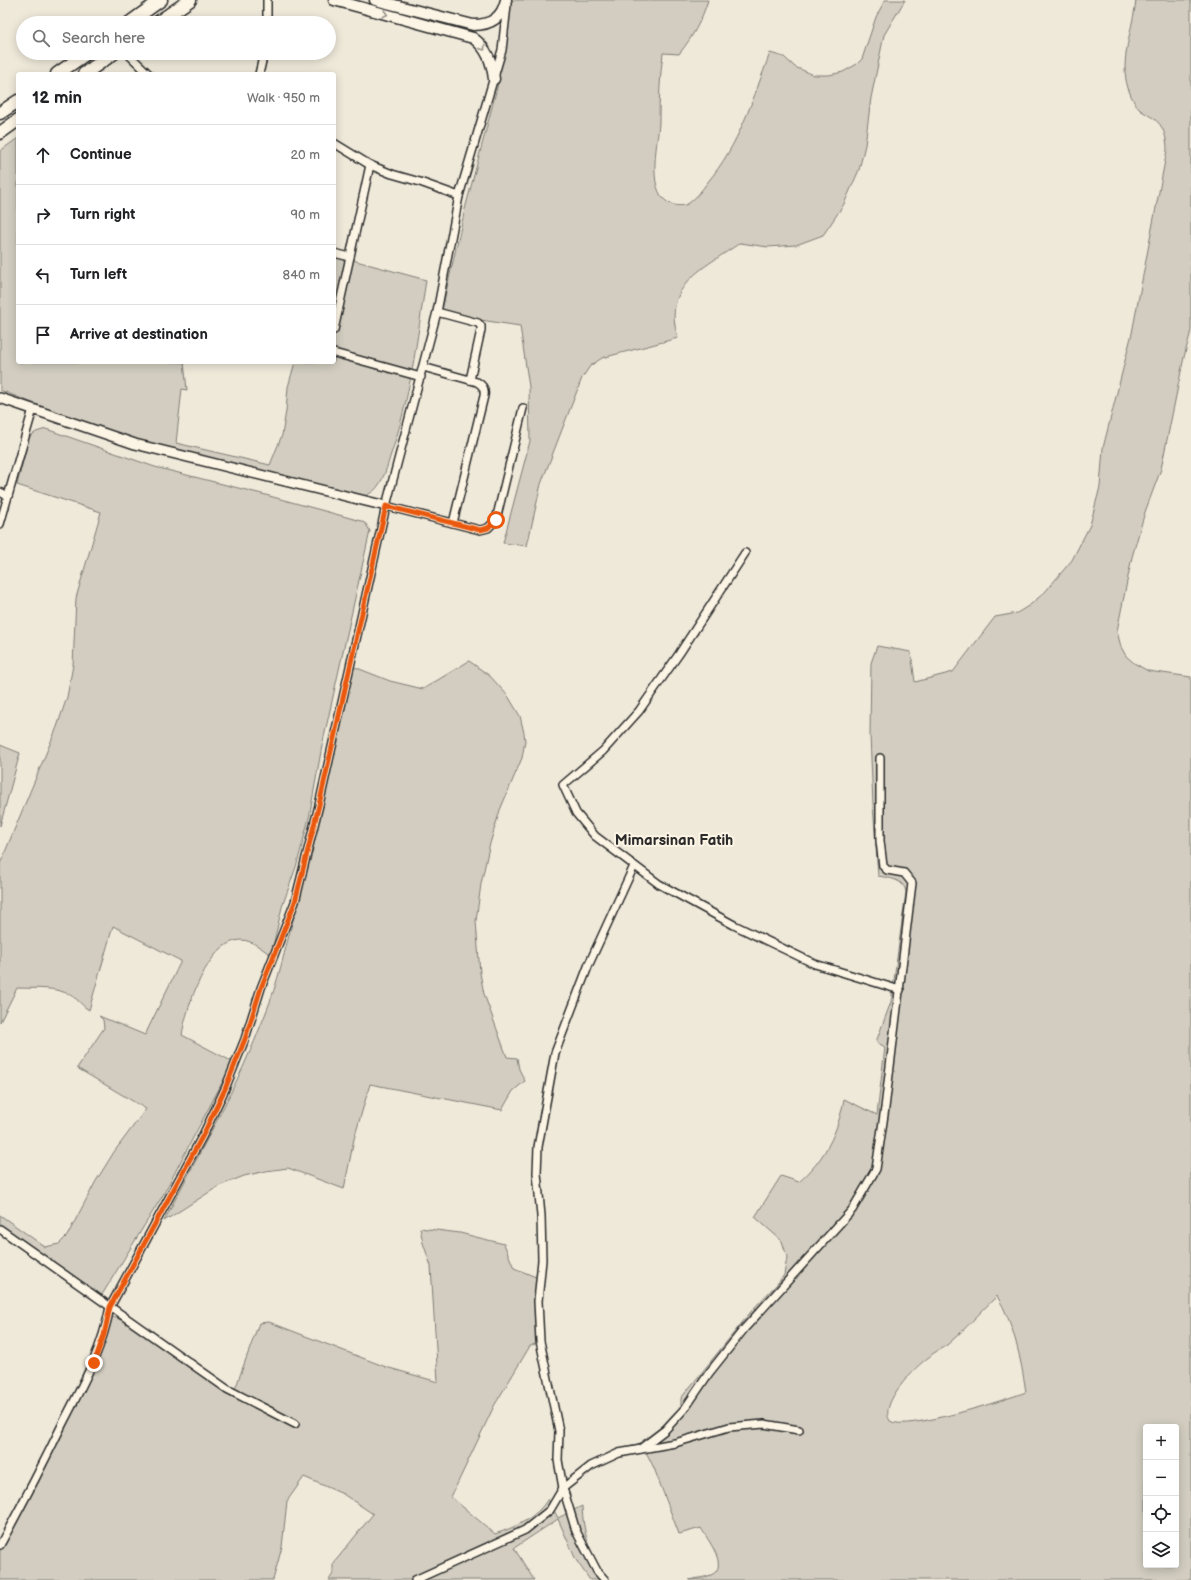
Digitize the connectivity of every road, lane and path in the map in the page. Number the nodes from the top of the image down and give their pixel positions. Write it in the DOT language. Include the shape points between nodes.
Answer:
graph roads {
  1 [pos="161,0"];
  2 [pos="190,0"];
  3 [pos="267,0"];
  4 [pos="334,0"];
  5 [pos="375,0"];
  6 [pos="507,0"];
  7 [pos="139,16"];
  8 [pos="167,16"];
  9 [pos="267,16"];
  10 [pos="77,60"];
  11 [pos="104,60"];
  12 [pos="134,60"];
  13 [pos="262,60"];
  14 [pos="60,72"];
  15 [pos="87,72"];
  16 [pos="147,72"];
  17 [pos="259,72"];
  18 [pos="494,79"];
  19 [pos="16,102"];
  20 [pos="0,113"];
  21 [pos="16,121"];
  22 [pos="0,133"];
  23 [pos="336,144"];
  24 [pos="370,165"];
  25 [pos="459,196"];
  26 [pos="336,254"];
  27 [pos="350,257"];
  28 [pos="437,312"];
  29 [pos="336,321"];
  30 [pos="336,354"];
  31 [pos="423,367"];
  32 [pos="421,377"];
  33 [pos="470,380"];
  34 [pos="0,398"];
  35 [pos="523,408"];
  36 [pos="33,409"];
  37 [pos="0,492"];
  38 [pos="8,496"];
  39 [pos="386,506"];
  40 [pos="453,523"];
  41 [pos="0,524"];
  42 [pos="745,552"];
  43 [pos="880,758"];
  44 [pos="634,866"];
  45 [pos="900,990"];
  46 [pos="0,1229"];
  47 [pos="110,1307"];
  48 [pos="295,1424"];
  49 [pos="799,1430"];
  50 [pos="640,1449"];
  51 [pos="563,1488"];
  52 [pos="0,1545"];
  53 [pos="415,1580"];
  54 [pos="605,1580"];
  1 -- 7 [label="highway"];
  2 -- 8 [label="highway"];
  3 -- 9 [label="street"];
  4 -- 18 [label="main road, one-way" via="473,38 483,47"];
  5 -- 6 [label="main road" via="473,26 495,20"];
  6 -- 18 [label="street" via="502,50"];
  10 -- 14 [label="highway"];
  11 -- 15 [label="highway"];
  12 -- 16 [label="street"];
  13 -- 17 [label="street"];
  18 -- 25 [label="street"];
  19 -- 20 [label="highway"];
  21 -- 22 [label="highway"];
  23 -- 24 [label="street"];
  24 -- 25 [label="street"];
  24 -- 27 [label="street"];
  25 -- 28 [label="street"];
  26 -- 27 [label="street"];
  27 -- 29 [label="street"];
  28 -- 31 [label="street"];
  28 -- 33 [label="street" via="481,326"];
  30 -- 32 [label="street"];
  31 -- 32 [label="street"];
  31 -- 33 [label="street"];
  32 -- 39 [label="street"];
  33 -- 40 [label="street" via="482,385 485,393"];
  34 -- 36 [label="street"];
  35 -- 40 [label="street" via="496,520 488,528 480,530"];
  36 -- 38 [label="street"];
  36 -- 39 [label="street" via="136,444"];
  37 -- 38 [label="street"];
  38 -- 41 [label="street"];
  39 -- 40 [label="street"];
  39 -- 47 [label="street" via="295,902 225,1089 203,1135"];
  42 -- 44 [label="street" via="639,711 603,750 563,786 576,813 595,836"];
  43 -- 45 [label="street" via="880,841 883,866 887,870 904,873 912,883"];
  44 -- 45 [label="street" via="660,884 734,925 815,964"];
  44 -- 51 [label="street" via="588,964 555,1054 538,1147 542,1216 542,1260 538,1301 540,1342 559,1431 558,1460"];
  45 -- 50 [label="street" via="876,1169 852,1210 744,1329 708,1373 686,1407 665,1430"];
  46 -- 47 [label="street"];
  47 -- 48 [label="street" via="227,1389"];
  47 -- 52 [label="street" via="94,1363"];
  49 -- 50 [label="street" via="764,1424 729,1427 675,1443"];
  50 -- 51 [label="street" via="619,1453 591,1466"];
  51 -- 53 [label="street" via="550,1510 526,1530"];
  51 -- 54 [label="street" via="576,1531 597,1571"];
}
